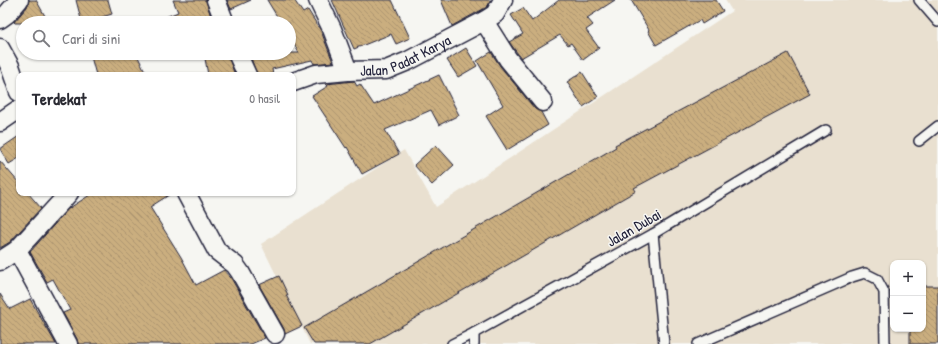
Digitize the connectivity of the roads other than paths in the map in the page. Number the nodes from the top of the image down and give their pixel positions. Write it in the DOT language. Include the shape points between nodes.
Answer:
graph roads {
  1 [pos="19,0"];
  2 [pos="216,0"];
  3 [pos="318,0"];
  4 [pos="503,0"];
  5 [pos="919,0"];
  6 [pos="222,16"];
  7 [pos="0,19"];
  8 [pos="484,21"];
  9 [pos="938,22"];
  10 [pos="0,48"];
  11 [pos="240,60"];
  12 [pos="348,71"];
  13 [pos="246,72"];
  14 [pos="296,81"];
  15 [pos="16,83"];
  16 [pos="543,102"];
  17 [pos="16,111"];
  18 [pos="0,122"];
  19 [pos="938,126"];
  20 [pos="826,130"];
  21 [pos="919,141"];
  22 [pos="64,196"];
  23 [pos="188,196"];
  24 [pos="653,234"];
  25 [pos="17,250"];
  26 [pos="0,261"];
  27 [pos="474,333"];
  28 [pos="275,334"];
  29 [pos="68,344"];
  30 [pos="452,344"];
  31 [pos="474,344"];
  32 [pos="664,344"];
  33 [pos="698,344"];
  34 [pos="885,344"];
  1 -- 7 [label="street"];
  2 -- 6 [label="street"];
  3 -- 12 [label="street"];
  4 -- 8 [label="street, Jalan Padat Karya" via="495,14"];
  5 -- 9 [label="lane"];
  8 -- 12 [label="street, Jalan Padat Karya" via="386,70"];
  8 -- 16 [label="street" via="508,59"];
  10 -- 15 [label="street"];
  11 -- 13 [label="street"];
  12 -- 14 [label="street, Jalan Padat Karya" via="316,74"];
  17 -- 18 [label="street"];
  19 -- 21 [label="lane"];
  20 -- 24 [label="lane, Jalan Dubai"];
  22 -- 25 [label="street"];
  23 -- 28 [label="street" via="217,251 240,272"];
  24 -- 27 [label="lane, Jalan Dubai"];
  24 -- 32 [label="lane"];
  25 -- 26 [label="street"];
  25 -- 29 [label="street"];
  27 -- 30 [label="lane, Jalan Dubai"];
  27 -- 31 [label="lane"];
  33 -- 34 [label="lane" via="864,274 877,279 884,292"];
}
